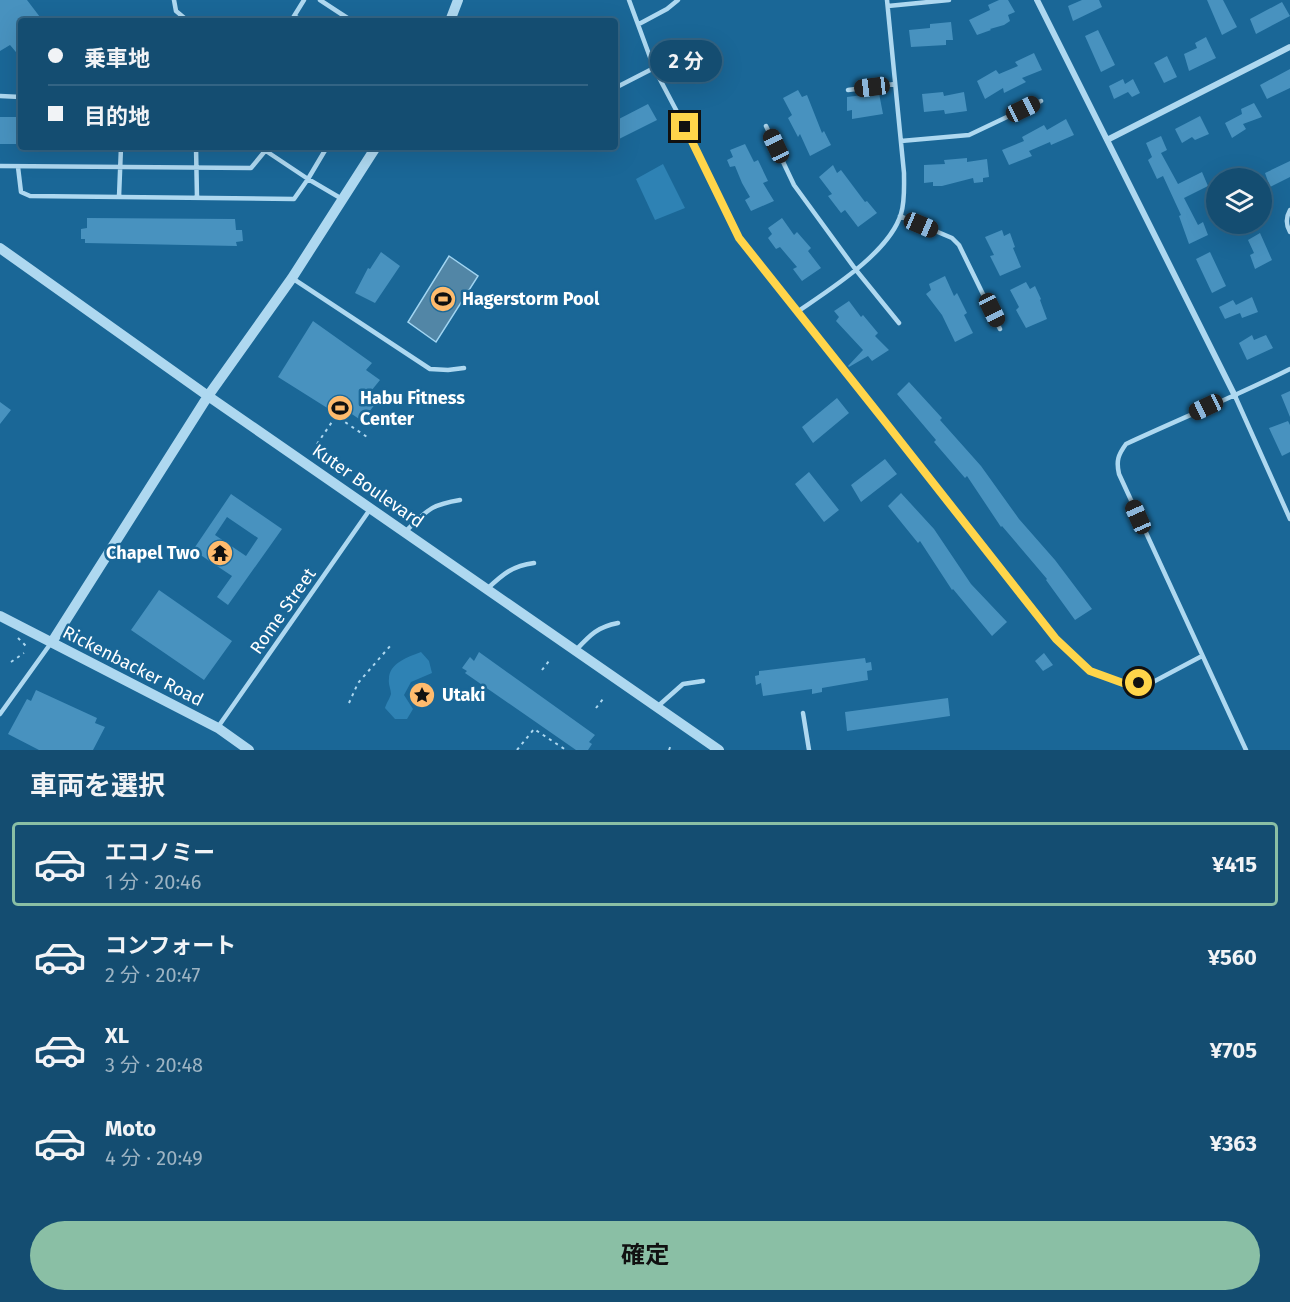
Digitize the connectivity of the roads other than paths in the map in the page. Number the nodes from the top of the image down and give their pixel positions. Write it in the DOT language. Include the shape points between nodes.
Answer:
graph roads {
  1 [pos="174,0"];
  2 [pos="304,0"];
  3 [pos="320,0"];
  4 [pos="458,0"];
  5 [pos="629,0"];
  6 [pos="678,0"];
  7 [pos="949,0"];
  8 [pos="1037,0"];
  9 [pos="887,3"];
  10 [pos="294,15"];
  11 [pos="184,18"];
  12 [pos="292,18"];
  13 [pos="298,18"];
  14 [pos="347,18"];
  15 [pos="451,18"];
  16 [pos="639,24"];
  17 [pos="1290,47"];
  18 [pos="654,68"];
  19 [pos="895,84"];
  20 [pos="618,86"];
  21 [pos="848,90"];
  22 [pos="0,96"];
  23 [pos="18,97"];
  24 [pos="1041,100"];
  25 [pos="766,126"];
  26 [pos="1107,140"];
  27 [pos="901,141"];
  28 [pos="121,150"];
  29 [pos="196,150"];
  30 [pos="325,150"];
  31 [pos="374,150"];
  32 [pos="265,151"];
  33 [pos="0,166"];
  34 [pos="18,167"];
  35 [pos="120,168"];
  36 [pos="196,168"];
  37 [pos="308,179"];
  38 [pos="119,197"];
  39 [pos="197,198"];
  40 [pos="342,199"];
  41 [pos="1290,210"];
  42 [pos="900,216"];
  43 [pos="1290,232"];
  44 [pos="0,248"];
  45 [pos="856,270"];
  46 [pos="292,278"];
  47 [pos="797,312"];
  48 [pos="899,323"];
  49 [pos="1000,328"];
  50 [pos="464,368"];
  51 [pos="1290,369"];
  52 [pos="208,396"];
  53 [pos="1235,396"];
  54 [pos="460,500"];
  55 [pos="371,508"];
  56 [pos="1290,519"];
  57 [pos="405,532"];
  58 [pos="534,563"];
  59 [pos="487,589"];
  60 [pos="0,616"];
  61 [pos="618,623"];
  62 [pos="52,642"];
  63 [pos="576,650"];
  64 [pos="1202,656"];
  65 [pos="703,681"];
  66 [pos="657,707"];
  67 [pos="803,713"];
  68 [pos="0,714"];
  69 [pos="218,728"];
  70 [pos="249,750"];
  71 [pos="719,750"];
  72 [pos="809,750"];
  73 [pos="1246,750"];
  1 -- 11 [label="lane" via="176,11"];
  2 -- 10 [label="lane"];
  3 -- 14 [label="lane"];
  4 -- 15 [label="street"];
  5 -- 16 [label="lane"];
  6 -- 16 [label="lane"];
  7 -- 9 [label="lane"];
  8 -- 26 [label="street"];
  9 -- 19 [label="lane"];
  10 -- 12 [label="lane"];
  10 -- 13 [label="lane"];
  16 -- 18 [label="lane"];
  17 -- 26 [label="street"];
  18 -- 20 [label="lane"];
  18 -- 47 [label="lane" via="739,238"];
  19 -- 21 [label="lane"];
  19 -- 27 [label="lane"];
  22 -- 23 [label="lane"];
  24 -- 27 [label="lane" via="969,135"];
  25 -- 45 [label="lane" via="794,185"];
  26 -- 53 [label="street"];
  27 -- 42 [label="lane" via="904,197"];
  28 -- 35 [label="lane"];
  29 -- 36 [label="lane"];
  30 -- 37 [label="lane"];
  31 -- 40 [label="street"];
  32 -- 36 [label="lane" via="251,168"];
  32 -- 37 [label="lane"];
  33 -- 34 [label="lane"];
  34 -- 35 [label="lane"];
  34 -- 38 [label="lane" via="21,192 30,196"];
  35 -- 36 [label="lane"];
  35 -- 38 [label="lane"];
  36 -- 39 [label="lane"];
  37 -- 39 [label="lane" via="294,199"];
  37 -- 40 [label="lane"];
  38 -- 39 [label="lane"];
  40 -- 46 [label="street"];
  41 -- 43 [label="lane" via="1286,221"];
  42 -- 45 [label="lane" via="876,251"];
  42 -- 49 [label="lane" via="952,238 959,245"];
  44 -- 52 [label="street, Kuter Boulevard"];
  45 -- 47 [label="lane"];
  45 -- 48 [label="lane"];
  46 -- 50 [label="lane" via="430,369"];
  46 -- 52 [label="street"];
  47 -- 64 [label="lane" via="1056,639 1090,671 1123,683 1153,682"];
  51 -- 53 [label="lane"];
  52 -- 55 [label="street, Kuter Boulevard"];
  52 -- 62 [label="street"];
  53 -- 56 [label="lane"];
  53 -- 64 [label="lane" via="1125,444 1116,462"];
  54 -- 57 [label="lane" via="432,507"];
  55 -- 57 [label="street, Kuter Boulevard"];
  55 -- 69 [label="lane, Rome Street"];
  57 -- 59 [label="street, Kuter Boulevard"];
  58 -- 59 [label="lane" via="513,568"];
  59 -- 63 [label="street, Kuter Boulevard"];
  60 -- 62 [label="street, Rickenbacker Road"];
  61 -- 63 [label="lane" via="592,633"];
  62 -- 68 [label="lane"];
  62 -- 69 [label="street, Rickenbacker Road"];
  63 -- 66 [label="street, Kuter Boulevard"];
  64 -- 73 [label="lane"];
  65 -- 66 [label="lane" via="683,684"];
  66 -- 71 [label="street, Kuter Boulevard"];
  67 -- 72 [label="lane"];
  69 -- 70 [label="street, Rickenbacker Road"];
}
